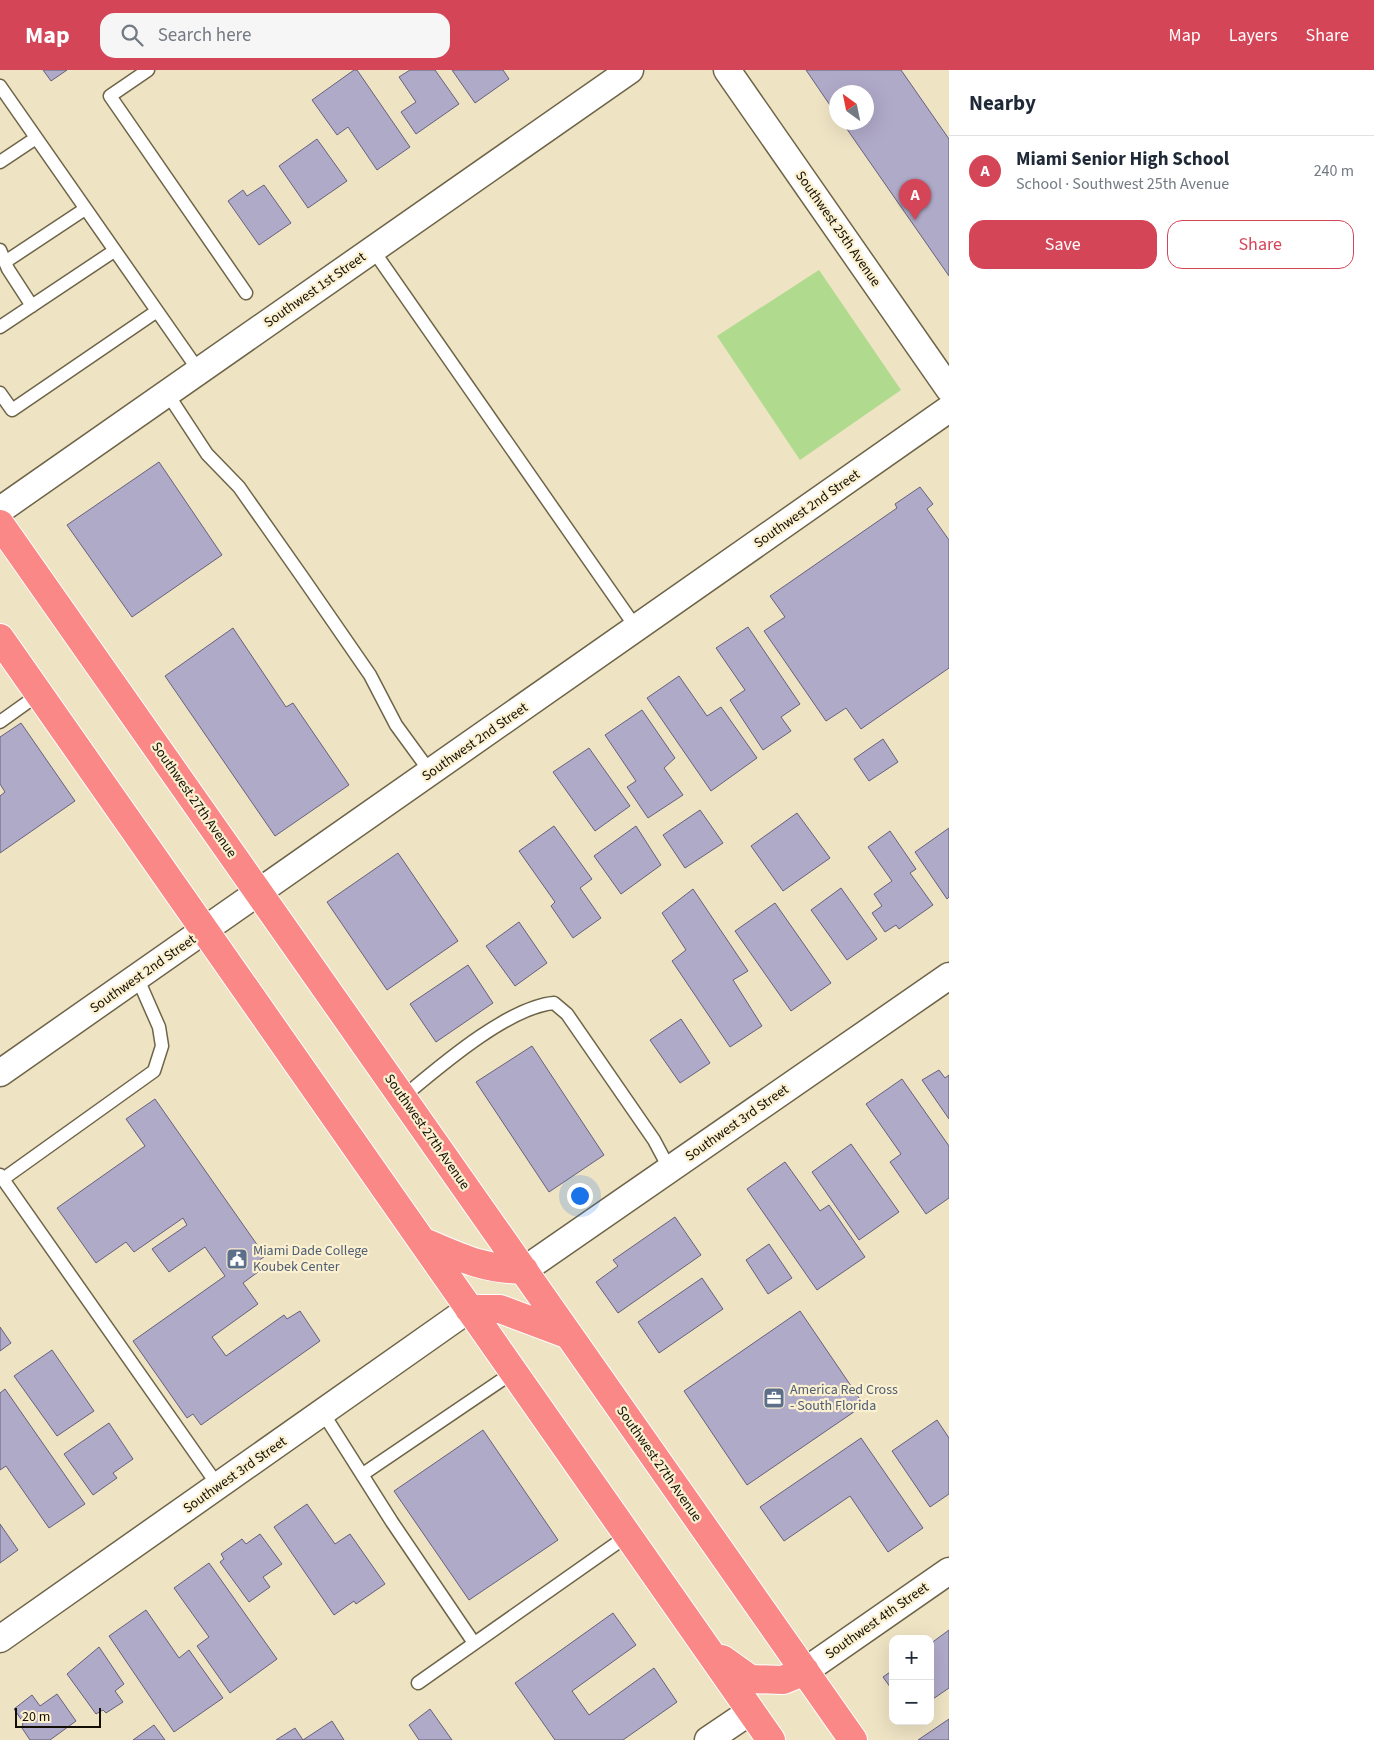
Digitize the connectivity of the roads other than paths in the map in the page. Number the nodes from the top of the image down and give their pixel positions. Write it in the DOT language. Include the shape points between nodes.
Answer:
graph roads {
  1 [pos="148,70"];
  2 [pos="630,70"];
  3 [pos="728,70"];
  4 [pos="0,86"];
  5 [pos="36,138"];
  6 [pos="0,162"];
  7 [pos="85,209"];
  8 [pos="373,250"];
  9 [pos="114,251"];
  10 [pos="2,256"];
  11 [pos="246,293"];
  12 [pos="32,306"];
  13 [pos="157,311"];
  14 [pos="0,327"];
  15 [pos="199,372"];
  16 [pos="949,388"];
  17 [pos="0,392"];
  18 [pos="167,393"];
  19 [pos="949,409"];
  20 [pos="0,510"];
  21 [pos="0,524"];
  22 [pos="637,629"];
  23 [pos="0,638"];
  24 [pos="39,694"];
  25 [pos="0,722"];
  26 [pos="431,773"];
  27 [pos="259,893"];
  28 [pos="206,930"];
  29 [pos="949,976"];
  30 [pos="138,977"];
  31 [pos="0,1073"];
  32 [pos="403,1097"];
  33 [pos="670,1170"];
  34 [pos="2,1177"];
  35 [pos="424,1242"];
  36 [pos="524,1270"];
  37 [pos="469,1309"];
  38 [pos="570,1335"];
  39 [pos="512,1373"];
  40 [pos="324,1413"];
  41 [pos="363,1474"];
  42 [pos="218,1487"];
  43 [pos="627,1536"];
  44 [pos="949,1571"];
  45 [pos="0,1639"];
  46 [pos="474,1643"];
  47 [pos="708,1650"];
  48 [pos="805,1671"];
  49 [pos="418,1683"];
  50 [pos="750,1711"];
  51 [pos="708,1740"];
  52 [pos="771,1740"];
  53 [pos="853,1740"];
  1 -- 11 [label="lane" via="110,96"];
  2 -- 8 [label="street, Southwest 1st Street"];
  3 -- 16 [label="street, Southwest 25th Avenue"];
  4 -- 5 [label="lane"];
  5 -- 6 [label="lane"];
  5 -- 7 [label="lane"];
  7 -- 9 [label="lane"];
  7 -- 10 [label="lane"];
  8 -- 15 [label="street, Southwest 1st Street"];
  8 -- 22 [label="lane"];
  9 -- 12 [label="lane"];
  9 -- 13 [label="lane"];
  10 -- 12 [label="lane"];
  12 -- 14 [label="lane"];
  13 -- 15 [label="lane"];
  13 -- 17 [label="lane" via="12,410"];
  15 -- 18 [label="street, Southwest 1st Street"];
  18 -- 20 [label="street, Southwest 1st Street"];
  18 -- 26 [label="lane" via="207,454 239,487 303,578 370,675 396,725"];
  19 -- 22 [label="street, Southwest 2nd Street"];
  21 -- 27 [label="highway, Southwest 27th Avenue"];
  22 -- 26 [label="street, Southwest 2nd Street"];
  23 -- 24 [label="highway"];
  24 -- 25 [label="lane"];
  24 -- 28 [label="highway"];
  26 -- 27 [label="street, Southwest 2nd Street"];
  27 -- 28 [label="street, Southwest 2nd Street"];
  27 -- 32 [label="highway, Southwest 27th Avenue"];
  28 -- 30 [label="street, Southwest 2nd Street"];
  28 -- 35 [label="highway"];
  29 -- 33 [label="street, Southwest 3rd Street"];
  30 -- 31 [label="street, Southwest 2nd Street"];
  30 -- 34 [label="lane" via="159,1027 162,1046 154,1071"];
  32 -- 33 [label="lane" via="448,1060 510,1018 539,1004 554,1003 567,1014 654,1140"];
  32 -- 36 [label="highway, Southwest 27th Avenue"];
  33 -- 36 [label="street, Southwest 3rd Street"];
  34 -- 42 [label="lane"];
  35 -- 36 [label="highway" via="496,1269"];
  35 -- 37 [label="highway"];
  36 -- 38 [label="highway, Southwest 27th Avenue"];
  37 -- 38 [label="highway" via="500,1309"];
  37 -- 39 [label="highway"];
  37 -- 40 [label="street, Southwest 3rd Street"];
  38 -- 48 [label="highway, Southwest 27th Avenue"];
  39 -- 41 [label="lane"];
  39 -- 43 [label="highway"];
  40 -- 41 [label="lane"];
  40 -- 42 [label="street, Southwest 3rd Street"];
  41 -- 46 [label="lane"];
  42 -- 45 [label="street, Southwest 3rd Street"];
  43 -- 46 [label="lane"];
  43 -- 47 [label="highway"];
  44 -- 48 [label="street, Southwest 4th Street"];
  46 -- 49 [label="lane"];
  47 -- 48 [label="highway" via="750,1679 783,1680"];
  47 -- 50 [label="highway"];
  48 -- 53 [label="highway, Southwest 27th Avenue"];
  50 -- 51 [label="street"];
  50 -- 52 [label="highway"];
}
